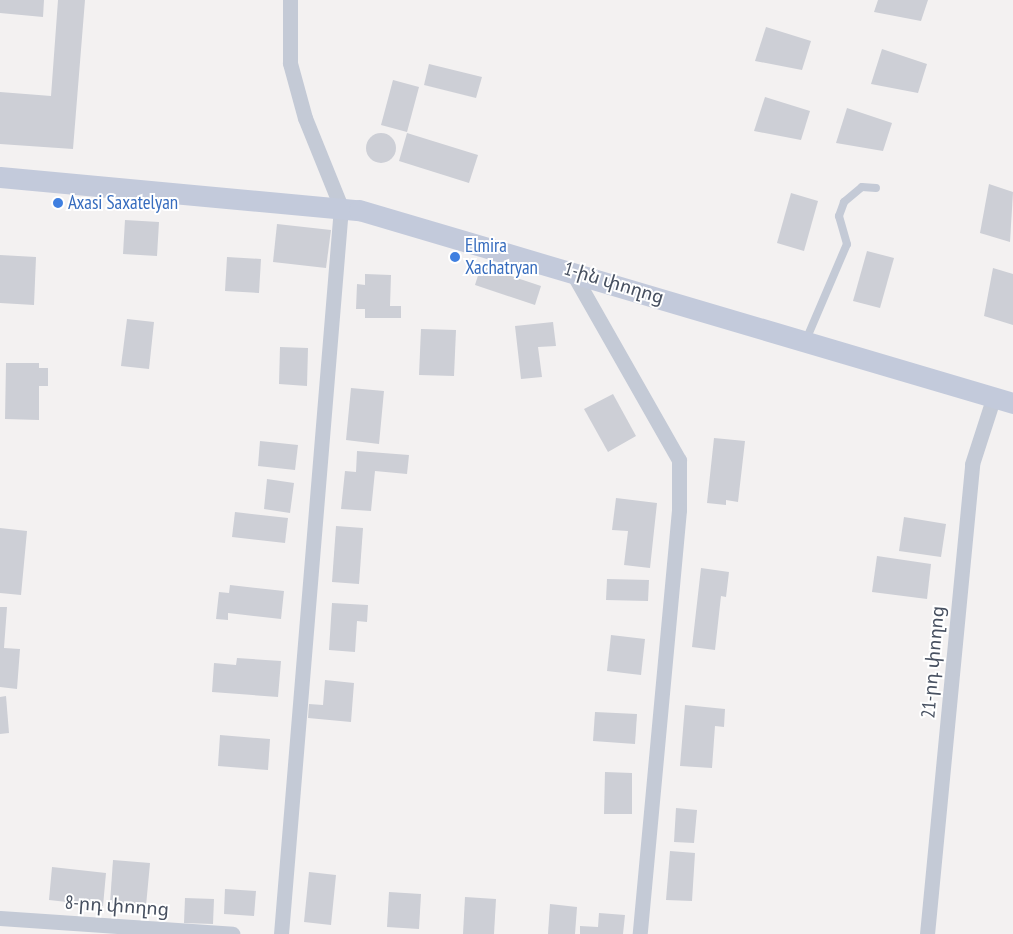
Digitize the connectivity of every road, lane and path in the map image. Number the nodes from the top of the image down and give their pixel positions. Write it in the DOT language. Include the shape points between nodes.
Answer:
graph roads {
  1 [pos="290,0"];
  2 [pos="0,177"];
  3 [pos="876,188"];
  4 [pos="341,207"];
  5 [pos="571,270"];
  6 [pos="805,342"];
  7 [pos="1003,400"];
  8 [pos="0,918"];
  9 [pos="232,934"];
  10 [pos="281,934"];
  11 [pos="640,934"];
  12 [pos="927,934"];
  1 -- 4 [label="street" via="290,63 305,118"];
  2 -- 4 [label="main road, 1-ին փողոց"];
  3 -- 6 [label="lane" via="862,187 844,202 839,216 847,244"];
  4 -- 5 [label="main road, 1-ին փողոց"];
  4 -- 10 [label="street"];
  5 -- 6 [label="main road, 1-ին փողոց"];
  5 -- 11 [label="street" via="679,460 680,510"];
  6 -- 7 [label="main road, 1-ին փողոց"];
  7 -- 12 [label="street, 21-րդ փողոց" via="972,464"];
  8 -- 9 [label="street, 8-րդ փողոց"];
}
